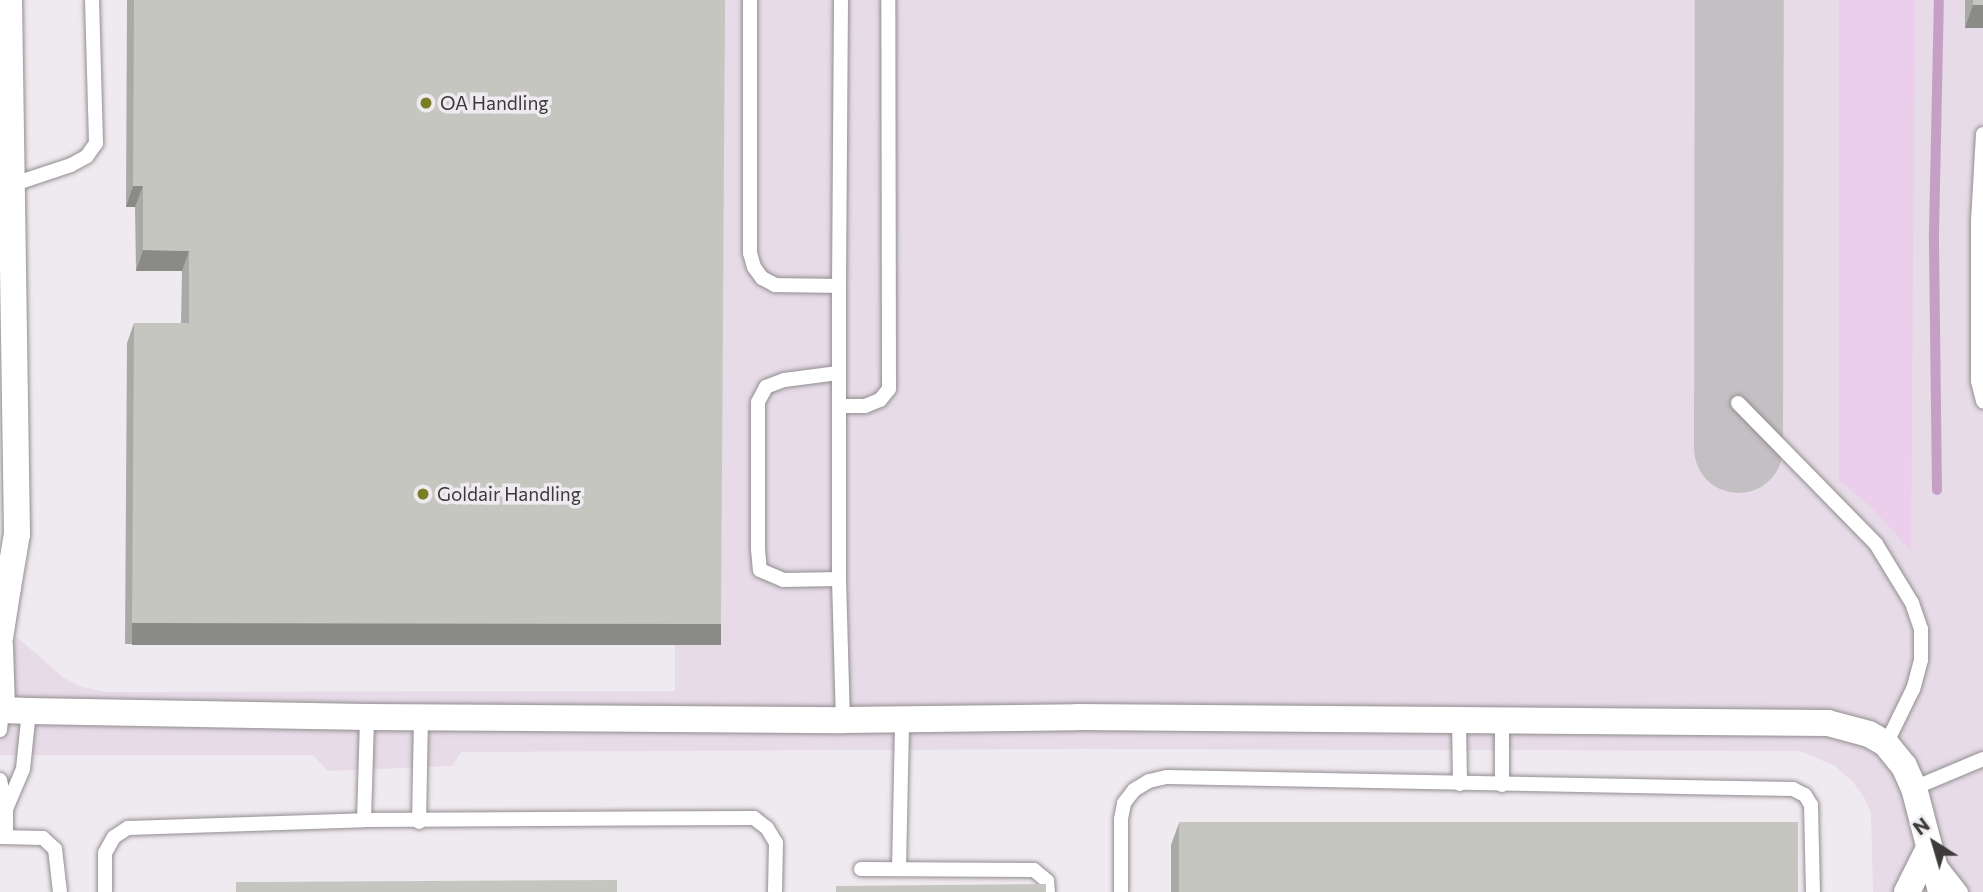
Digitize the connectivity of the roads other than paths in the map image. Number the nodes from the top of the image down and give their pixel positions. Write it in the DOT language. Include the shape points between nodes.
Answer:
graph roads {
  1 [pos="9,0"];
  2 [pos="92,0"];
  3 [pos="750,0"];
  4 [pos="841,0"];
  5 [pos="888,0"];
  6 [pos="1983,134"];
  7 [pos="11,185"];
  8 [pos="839,286"];
  9 [pos="838,373"];
  10 [pos="1983,401"];
  11 [pos="1738,402"];
  12 [pos="839,406"];
  13 [pos="839,579"];
  14 [pos="4,587"];
  15 [pos="0,638"];
  16 [pos="0,646"];
  17 [pos="29,711"];
  18 [pos="367,717"];
  19 [pos="421,717"];
  20 [pos="1,720"];
  21 [pos="843,720"];
  22 [pos="902,720"];
  23 [pos="1459,720"];
  24 [pos="1502,720"];
  25 [pos="1886,744"];
  26 [pos="1983,759"];
  27 [pos="0,779"];
  28 [pos="1460,784"];
  29 [pos="1502,785"];
  30 [pos="1914,788"];
  31 [pos="6,809"];
  32 [pos="364,820"];
  33 [pos="419,822"];
  34 [pos="3,837"];
  35 [pos="1928,850"];
  36 [pos="861,869"];
  37 [pos="900,869"];
  38 [pos="60,892"];
  39 [pos="105,892"];
  40 [pos="775,892"];
  41 [pos="1048,892"];
  42 [pos="1121,892"];
  43 [pos="1813,892"];
  44 [pos="1908,892"];
  45 [pos="1941,892"];
  46 [pos="1961,892"];
  1 -- 7 [label="street"];
  2 -- 7 [label="lane" via="96,143 87,156 71,165"];
  3 -- 8 [label="lane" via="750,253 754,267 775,285"];
  4 -- 8 [label="lane"];
  5 -- 12 [label="lane" via="889,389 880,400 865,406"];
  6 -- 10 [label="lane" via="1978,381"];
  7 -- 14 [label="street" via="17,534"];
  8 -- 9 [label="lane"];
  9 -- 12 [label="lane"];
  9 -- 13 [label="lane" via="784,380 766,387 758,402 758,550 760,570 783,580"];
  11 -- 25 [label="lane" via="1876,544 1912,603 1921,629 1921,660 1913,689"];
  12 -- 13 [label="lane"];
  13 -- 21 [label="lane"];
  14 -- 15 [label="street"];
  16 -- 20 [label="street"];
  17 -- 18 [label="street"];
  17 -- 20 [label="street"];
  17 -- 31 [label="lane" via="23,769"];
  18 -- 19 [label="street"];
  18 -- 32 [label="lane"];
  19 -- 21 [label="street"];
  19 -- 33 [label="lane"];
  21 -- 22 [label="street"];
  22 -- 23 [label="street"];
  22 -- 37 [label="lane"];
  23 -- 24 [label="street"];
  23 -- 28 [label="lane"];
  24 -- 25 [label="street" via="1828,723 1852,727"];
  24 -- 29 [label="lane"];
  25 -- 30 [label="street"];
  26 -- 30 [label="lane"];
  27 -- 31 [label="lane"];
  28 -- 29 [label="lane"];
  28 -- 42 [label="lane" via="1167,777 1149,781 1134,790 1125,803"];
  29 -- 43 [label="lane" via="1793,789 1811,805"];
  30 -- 35 [label="street"];
  31 -- 34 [label="lane"];
  32 -- 33 [label="lane"];
  32 -- 39 [label="lane" via="128,828 114,837 105,853"];
  33 -- 40 [label="lane" via="754,818 776,843"];
  34 -- 38 [label="lane" via="43,838 55,849"];
  35 -- 44 [label="street"];
  35 -- 45 [label="street"];
  35 -- 46 [label="lane"];
  36 -- 37 [label="lane"];
  37 -- 41 [label="lane" via="1034,870 1047,881"];
}
